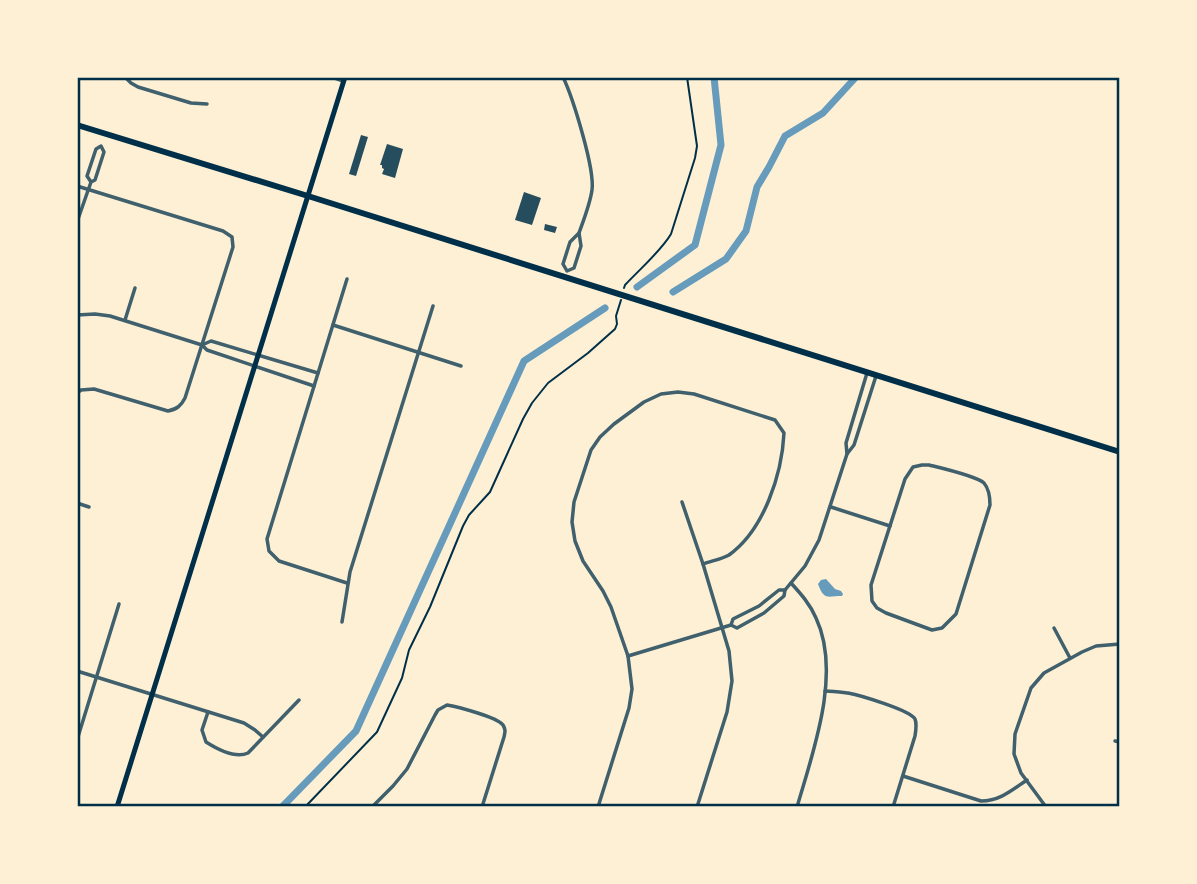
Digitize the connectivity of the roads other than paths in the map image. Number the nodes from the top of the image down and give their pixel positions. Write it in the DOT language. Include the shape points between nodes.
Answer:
graph roads {
  1 [pos="125,77"];
  2 [pos="332,77"];
  3 [pos="563,77"];
  4 [pos="344,79"];
  5 [pos="207,104"];
  6 [pos="77,125"];
  7 [pos="91,182"];
  8 [pos="77,186"];
  9 [pos="88,190"];
  10 [pos="308,196"];
  11 [pos="77,222"];
  12 [pos="579,233"];
  13 [pos="566,274"];
  14 [pos="346,279"];
  15 [pos="135,288"];
  16 [pos="433,306"];
  17 [pos="78,315"];
  18 [pos="125,320"];
  19 [pos="332,325"];
  20 [pos="202,345"];
  21 [pos="419,352"];
  22 [pos="258,355"];
  23 [pos="254,366"];
  24 [pos="461,366"];
  25 [pos="318,373"];
  26 [pos="867,373"];
  27 [pos="876,376"];
  28 [pos="314,386"];
  29 [pos="79,392"];
  30 [pos="1120,452"];
  31 [pos="847,454"];
  32 [pos="682,502"];
  33 [pos="77,503"];
  34 [pos="89,507"];
  35 [pos="831,507"];
  36 [pos="890,526"];
  37 [pos="703,564"];
  38 [pos="348,583"];
  39 [pos="792,583"];
  40 [pos="785,590"];
  41 [pos="119,604"];
  42 [pos="342,622"];
  43 [pos="731,625"];
  44 [pos="722,628"];
  45 [pos="1054,628"];
  46 [pos="1120,644"];
  47 [pos="628,656"];
  48 [pos="1070,658"];
  49 [pos="77,671"];
  50 [pos="96,677"];
  51 [pos="825,691"];
  52 [pos="152,695"];
  53 [pos="299,700"];
  54 [pos="208,712"];
  55 [pos="263,737"];
  56 [pos="77,740"];
  57 [pos="903,776"];
  58 [pos="1027,780"];
  59 [pos="117,807"];
  60 [pos="372,807"];
  61 [pos="482,807"];
  62 [pos="598,807"];
  63 [pos="697,807"];
  64 [pos="797,807"];
  65 [pos="893,807"];
  66 [pos="1046,807"];
  1 -- 5 [label="street" via="138,87"];
  2 -- 4 [label="street"];
  3 -- 12 [label="street" via="593,174"];
  4 -- 10 [label="main road"];
  6 -- 10 [label="main road"];
  7 -- 7 [label="street" via="88,176 101,145 104,152"];
  7 -- 9 [label="street"];
  8 -- 9 [label="street"];
  9 -- 11 [label="street"];
  9 -- 20 [label="street" via="232,237 233,247"];
  10 -- 13 [label="main road"];
  10 -- 22 [label="main road"];
  12 -- 13 [label="street" via="581,246 574,268"];
  12 -- 13 [label="street" via="570,242 563,264"];
  13 -- 26 [label="main road"];
  14 -- 19 [label="street"];
  15 -- 18 [label="street"];
  16 -- 21 [label="street"];
  17 -- 18 [label="street" via="102,314"];
  18 -- 20 [label="street"];
  19 -- 21 [label="street"];
  19 -- 25 [label="street"];
  20 -- 22 [label="street" via="211,341"];
  20 -- 23 [label="street"];
  20 -- 29 [label="street" via="186,398 176,409 168,411 94,390"];
  21 -- 24 [label="street"];
  21 -- 38 [label="street"];
  22 -- 23 [label="main road"];
  22 -- 25 [label="street"];
  23 -- 28 [label="street"];
  23 -- 52 [label="main road"];
  25 -- 28 [label="street"];
  26 -- 27 [label="main road"];
  26 -- 31 [label="street" via="846,443"];
  27 -- 30 [label="main road"];
  27 -- 31 [label="street" via="854,446"];
  28 -- 38 [label="street" via="267,540 268,551 278,561"];
  31 -- 35 [label="street"];
  32 -- 37 [label="street"];
  33 -- 34 [label="street"];
  35 -- 36 [label="street"];
  35 -- 39 [label="street" via="813,554"];
  36 -- 36 [label="street" via="871,585 872,601 886,613 932,630 942,628 954,618 990,505 986,485 929,465 913,467"];
  37 -- 44 [label="street"];
  37 -- 47 [label="street" via="728,556 754,530 783,454 784,433 775,421 694,394 661,394 644,401 600,437 573,502 575,541 611,607"];
  38 -- 42 [label="street"];
  39 -- 40 [label="street"];
  39 -- 51 [label="street" via="807,601 823,636"];
  40 -- 43 [label="street" via="733,619"];
  40 -- 43 [label="street" via="764,613 737,628"];
  41 -- 50 [label="street"];
  43 -- 44 [label="street"];
  44 -- 47 [label="street"];
  44 -- 63 [label="street" via="732,681"];
  45 -- 48 [label="street"];
  46 -- 48 [label="street" via="1096,646"];
  47 -- 62 [label="street" via="629,708"];
  48 -- 58 [label="street" via="1044,673 1027,698 1013,744 1016,763"];
  49 -- 50 [label="street"];
  50 -- 52 [label="street"];
  50 -- 56 [label="street"];
  51 -- 57 [label="street" via="852,694 912,716 915,736"];
  51 -- 64 [label="street" via="819,734"];
  52 -- 54 [label="street"];
  52 -- 59 [label="main road"];
  53 -- 55 [label="street"];
  54 -- 55 [label="street" via="244,723"];
  54 -- 55 [label="street" via="202,730 206,742 234,755 248,753"];
  57 -- 58 [label="street" via="982,801 1001,798"];
  57 -- 65 [label="street"];
  58 -- 66 [label="street"];
  60 -- 61 [label="street" via="407,769 435,715 451,706 503,726 504,737"];
}
